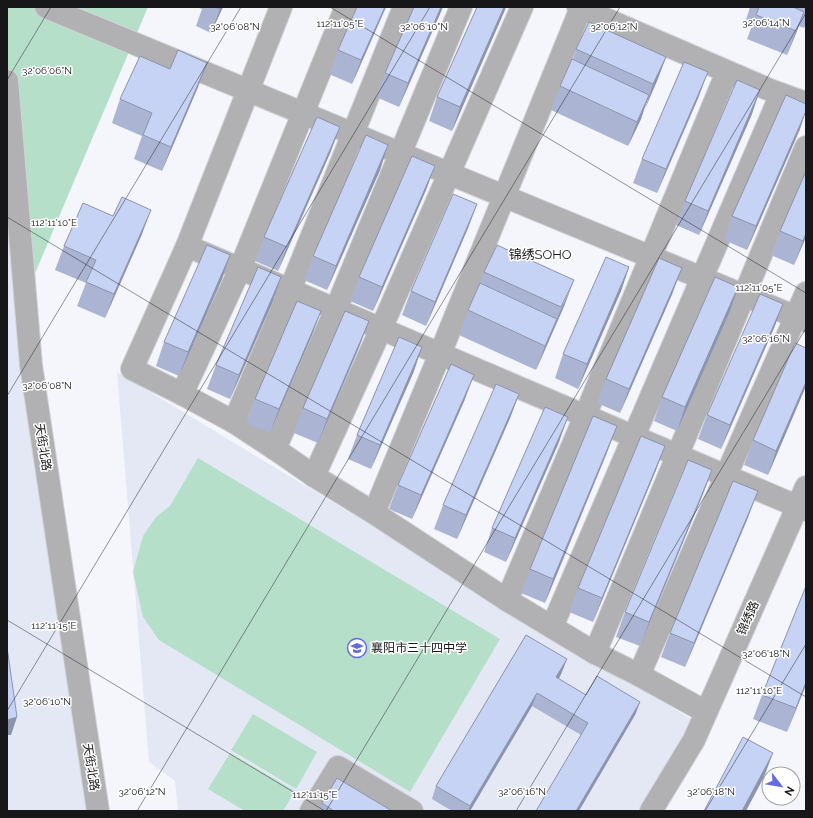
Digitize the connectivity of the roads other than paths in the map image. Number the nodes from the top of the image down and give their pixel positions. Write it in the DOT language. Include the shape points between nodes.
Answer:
graph roads {
  1 [pos="46,7"];
  2 [pos="281,7"];
  3 [pos="346,7"];
  4 [pos="404,7"];
  5 [pos="461,7"];
  6 [pos="522,7"];
  7 [pos="579,8"];
  8 [pos="726,72"];
  9 [pos="7,81"];
  10 [pos="248,90"];
  11 [pos="781,94"];
  12 [pos="806,103"];
  13 [pos="303,113"];
  14 [pos="353,134"];
  15 [pos="806,147"];
  16 [pos="400,153"];
  17 [pos="449,173"];
  18 [pos="504,196"];
  19 [pos="187,246"];
  20 [pos="650,257"];
  21 [pos="240,269"];
  22 [pos="702,278"];
  23 [pos="290,290"];
  24 [pos="806,293"];
  25 [pos="744,296"];
  26 [pos="336,309"];
  27 [pos="801,319"];
  28 [pos="381,329"];
  29 [pos="440,354"];
  30 [pos="182,394"];
  31 [pos="585,416"];
  32 [pos="234,422"];
  33 [pos="634,436"];
  34 [pos="275,449"];
  35 [pos="678,455"];
  36 [pos="314,476"];
  37 [pos="726,476"];
  38 [pos="806,487"];
  39 [pos="802,508"];
  40 [pos="374,513"];
  41 [pos="507,600"];
  42 [pos="552,627"];
  43 [pos="595,653"];
  44 [pos="639,675"];
  45 [pos="706,712"];
  46 [pos="98,811"];
  47 [pos="311,811"];
  48 [pos="412,811"];
  49 [pos="651,811"];
  1 -- 10 [label="street"];
  2 -- 10 [label="street"];
  3 -- 13 [label="street"];
  4 -- 14 [label="street"];
  5 -- 16 [label="street"];
  6 -- 17 [label="street"];
  7 -- 8 [label="street"];
  7 -- 18 [label="street"];
  8 -- 11 [label="street"];
  8 -- 20 [label="street"];
  9 -- 46 [label="street, 天街北路" via="31,365"];
  10 -- 13 [label="street"];
  10 -- 19 [label="street"];
  11 -- 12 [label="street"];
  11 -- 22 [label="street"];
  13 -- 14 [label="street"];
  13 -- 21 [label="street"];
  14 -- 16 [label="street"];
  14 -- 23 [label="street"];
  15 -- 25 [label="street"];
  16 -- 17 [label="street"];
  16 -- 26 [label="street"];
  17 -- 18 [label="street"];
  17 -- 28 [label="street"];
  18 -- 20 [label="street"];
  18 -- 29 [label="street"];
  19 -- 21 [label="street"];
  19 -- 30 [label="street" via="132,368"];
  20 -- 22 [label="street"];
  20 -- 31 [label="street"];
  21 -- 23 [label="street"];
  21 -- 30 [label="street"];
  22 -- 25 [label="street"];
  22 -- 33 [label="street"];
  23 -- 26 [label="street"];
  23 -- 32 [label="street"];
  24 -- 27 [label="street"];
  25 -- 27 [label="street"];
  25 -- 35 [label="street"];
  26 -- 28 [label="street"];
  26 -- 34 [label="street"];
  27 -- 37 [label="street"];
  28 -- 29 [label="street"];
  28 -- 36 [label="street"];
  29 -- 31 [label="street"];
  29 -- 40 [label="street"];
  30 -- 32 [label="street"];
  31 -- 33 [label="street"];
  31 -- 41 [label="street"];
  32 -- 34 [label="street"];
  33 -- 35 [label="street"];
  33 -- 42 [label="street"];
  34 -- 36 [label="street"];
  35 -- 37 [label="street"];
  35 -- 43 [label="street"];
  36 -- 40 [label="street"];
  37 -- 39 [label="street"];
  37 -- 44 [label="street"];
  38 -- 39 [label="street, 锦绣路"];
  39 -- 45 [label="street, 锦绣路"];
  40 -- 41 [label="street"];
  41 -- 42 [label="street"];
  42 -- 43 [label="street"];
  43 -- 44 [label="street"];
  44 -- 45 [label="street"];
  45 -- 49 [label="street, 锦绣路" via="694,740"];
  47 -- 48 [label="street" via="338,767"];
}
